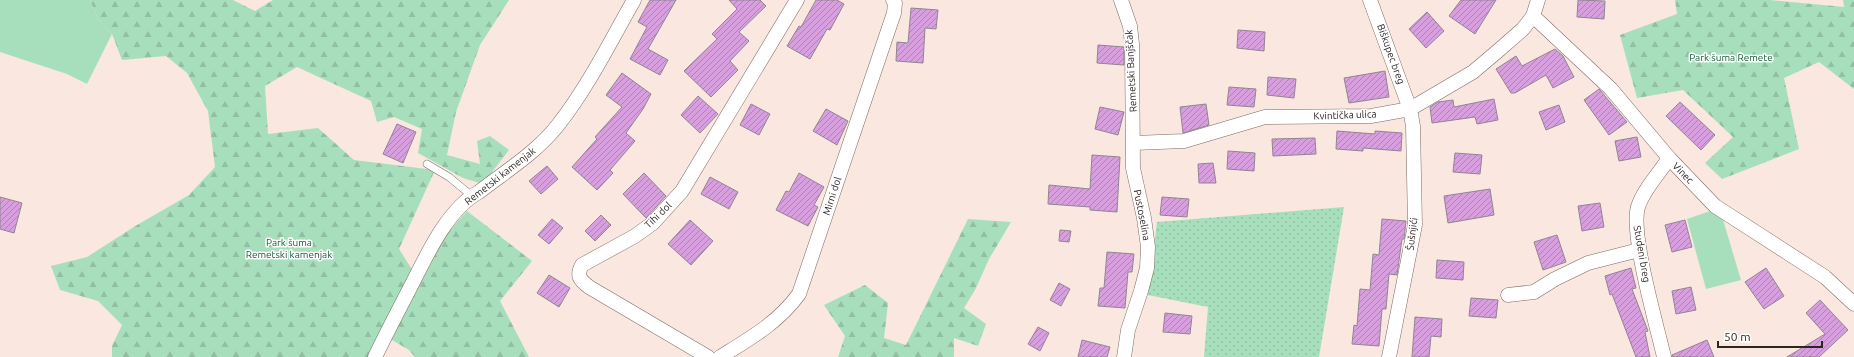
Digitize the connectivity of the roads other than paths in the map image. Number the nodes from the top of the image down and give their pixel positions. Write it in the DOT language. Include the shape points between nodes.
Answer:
graph roads {
  1 [pos="634,0"];
  2 [pos="797,0"];
  3 [pos="893,0"];
  4 [pos="1121,0"];
  5 [pos="1370,0"];
  6 [pos="1538,0"];
  7 [pos="1533,16"];
  8 [pos="1410,109"];
  9 [pos="1134,143"];
  10 [pos="1669,158"];
  11 [pos="427,164"];
  12 [pos="472,196"];
  13 [pos="1639,250"];
  14 [pos="1508,296"];
  15 [pos="1854,304"];
  16 [pos="375,357"];
  17 [pos="708,357"];
  18 [pos="720,357"];
  19 [pos="1124,357"];
  20 [pos="1388,357"];
  21 [pos="1664,357"];
  1 -- 12 [label="street, Remetski kamenjak" via="558,126 526,156"];
  2 -- 17 [label="street, Tihi dol" via="682,191 653,222 629,240 582,265 578,272 579,279 589,288"];
  3 -- 18 [label="street, Mirni dol" via="894,13 799,294 777,320"];
  4 -- 9 [label="street, Remetski Banjščak" via="1130,26 1132,44"];
  5 -- 8 [label="street, Biškupec breg"];
  6 -- 7 [label="street, Kvintička ulica"];
  7 -- 8 [label="street, Kvintička ulica" via="1523,29 1473,72"];
  7 -- 10 [label="street, Vinec" via="1611,89"];
  8 -- 9 [label="street, Kvintička ulica" via="1371,116 1265,117 1184,141"];
  8 -- 20 [label="street, Šušnjići" via="1413,126 1415,225"];
  9 -- 19 [label="street, Pustoselina" via="1134,168 1148,247 1142,291 1128,330"];
  10 -- 13 [label="street, Studeni breg" via="1642,197 1638,208 1636,222"];
  10 -- 15 [label="street, Vinec" via="1715,206 1825,277"];
  11 -- 12 [label="lane" via="449,177"];
  12 -- 16 [label="street, Remetski kamenjak" via="458,209 429,252"];
  13 -- 14 [label="street" via="1588,263 1534,292"];
  13 -- 21 [label="street, Studeni breg"];
}
